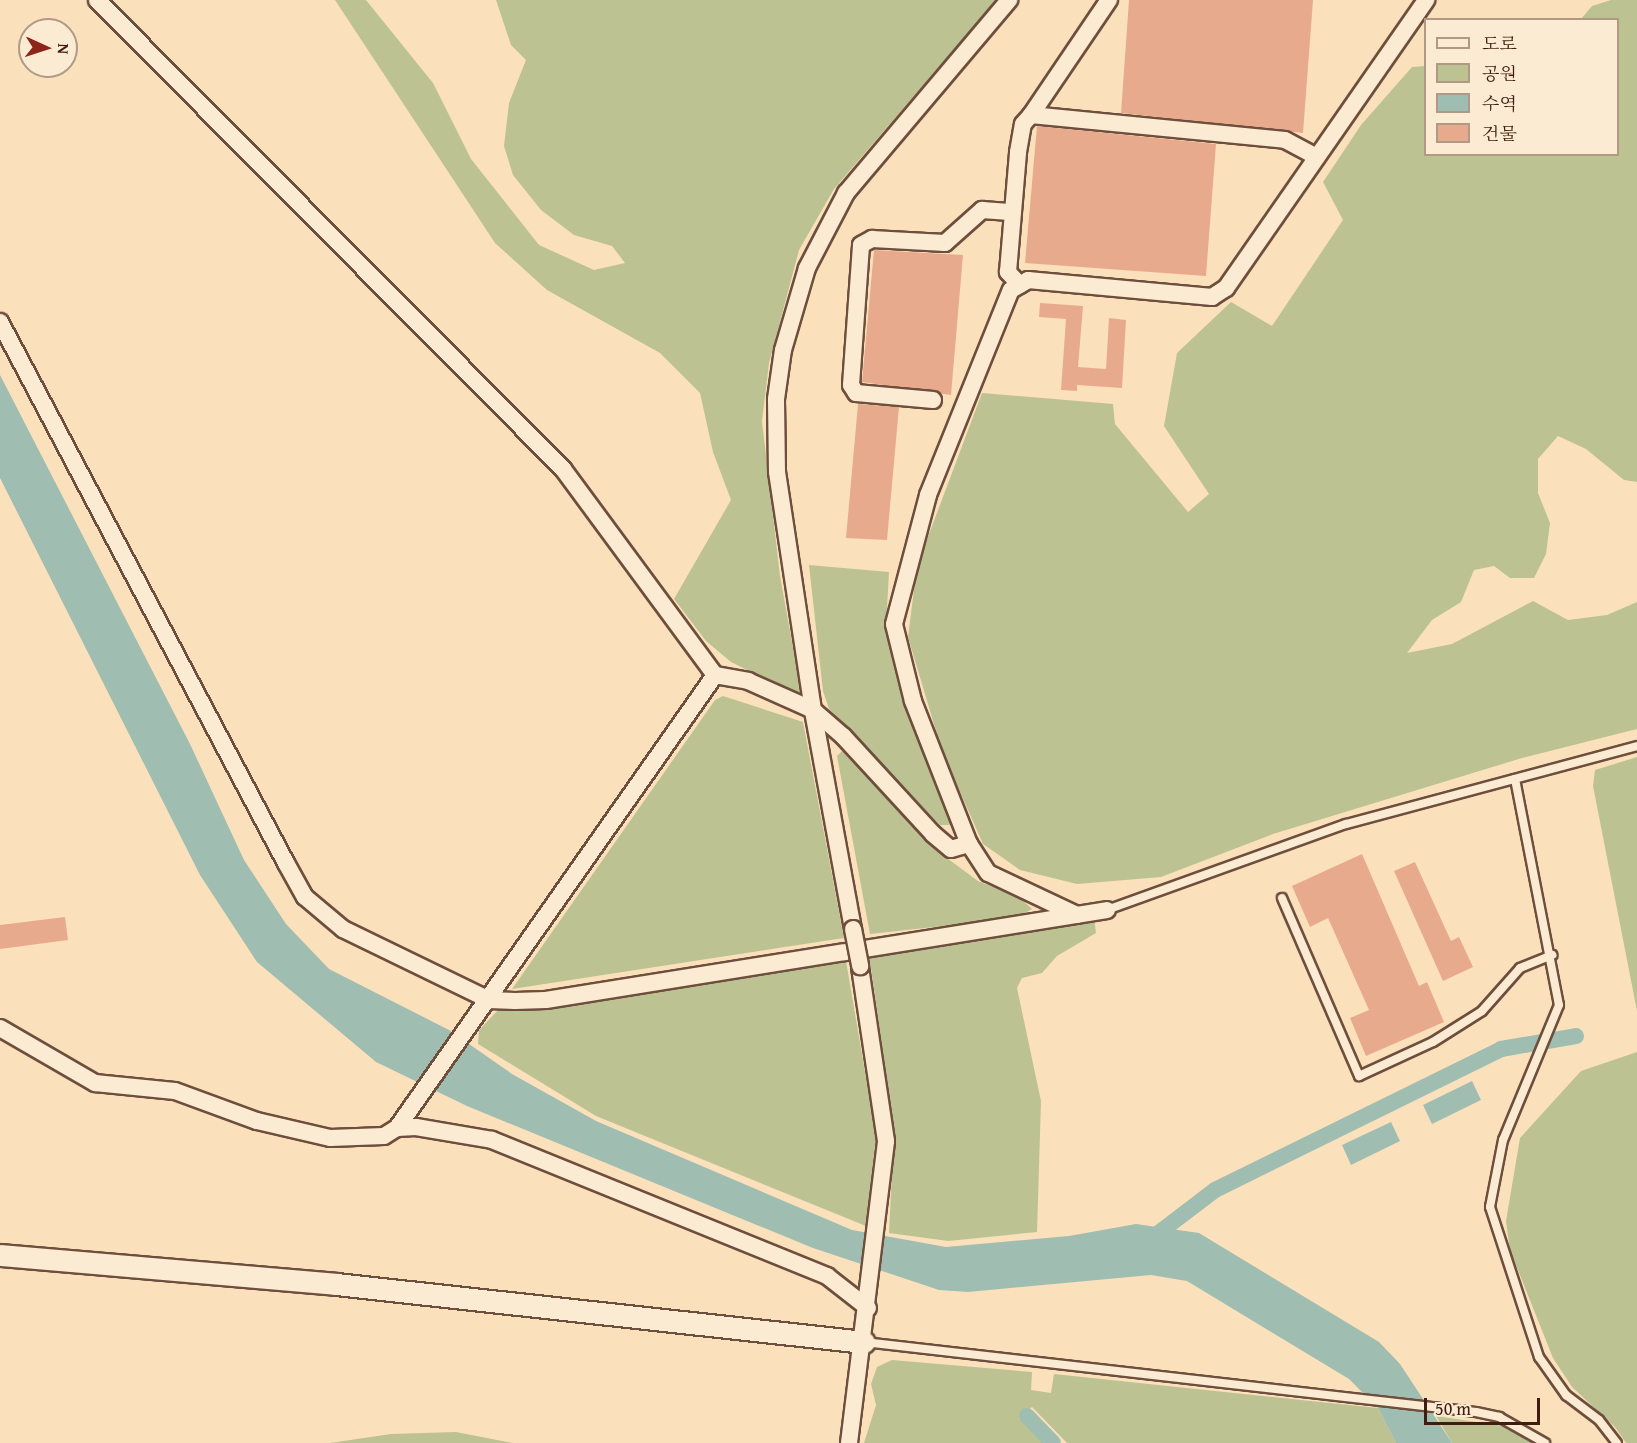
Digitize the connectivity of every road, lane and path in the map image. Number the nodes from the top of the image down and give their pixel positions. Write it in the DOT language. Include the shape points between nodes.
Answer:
graph roads {
  1 [pos="97,0"];
  2 [pos="1010,0"];
  3 [pos="1110,0"];
  4 [pos="1426,0"];
  5 [pos="1030,115"];
  6 [pos="1315,156"];
  7 [pos="1013,212"];
  8 [pos="1020,285"];
  9 [pos="0,322"];
  10 [pos="933,400"];
  11 [pos="716,675"];
  12 [pos="813,710"];
  13 [pos="1637,746"];
  14 [pos="1515,779"];
  15 [pos="969,844"];
  16 [pos="1282,898"];
  17 [pos="1107,910"];
  18 [pos="1077,915"];
  19 [pos="1552,956"];
  20 [pos="489,1000"];
  21 [pos="0,1028"];
  22 [pos="397,1128"];
  23 [pos="0,1255"];
  24 [pos="868,1308"];
  25 [pos="864,1342"];
  26 [pos="849,1443"];
  27 [pos="1545,1443"];
  28 [pos="1617,1443"];
  1 -- 11 [label="street" via="563,469"];
  2 -- 12 [label="street" via="846,193 807,268 792,314 783,350 775,432"];
  3 -- 5 [label="street"];
  4 -- 6 [label="street"];
  5 -- 6 [label="street" via="1285,140"];
  5 -- 7 [label="street" via="1023,124 1018,152"];
  6 -- 8 [label="street" via="1226,288 1212,297 1028,280"];
  7 -- 8 [label="street" via="1008,272"];
  7 -- 10 [label="street" via="982,210 945,243 872,239 861,245 851,385 856,393"];
  8 -- 15 [label="street" via="1011,290 928,495 894,624 913,701"];
  9 -- 20 [label="street" via="305,897 343,929"];
  11 -- 12 [label="street" via="748,681"];
  11 -- 20 [label="street"];
  12 -- 15 [label="street" via="843,736 933,834 951,849"];
  12 -- 24 [label="street, bridge" via="854,929 886,1141"];
  13 -- 14 [label="lane"];
  14 -- 17 [label="lane" via="1346,824"];
  14 -- 19 [label="lane"];
  15 -- 18 [label="street" via="988,873"];
  16 -- 19 [label="lane" via="1359,1076 1453,1030 1482,1011 1520,968"];
  17 -- 18 [label="street"];
  18 -- 20 [label="street" via="546,1000"];
  19 -- 28 [label="lane" via="1559,1005 1503,1140 1490,1207 1539,1357 1566,1395 1599,1420"];
  20 -- 22 [label="street"];
  21 -- 22 [label="street" via="95,1083 175,1091 257,1121 330,1138 384,1136"];
  22 -- 24 [label="street" via="492,1140 826,1276"];
  23 -- 25 [label="street" via="336,1284"];
  24 -- 25 [label="street"];
  25 -- 26 [label="street"];
  25 -- 27 [label="lane" via="1499,1417"];
}
